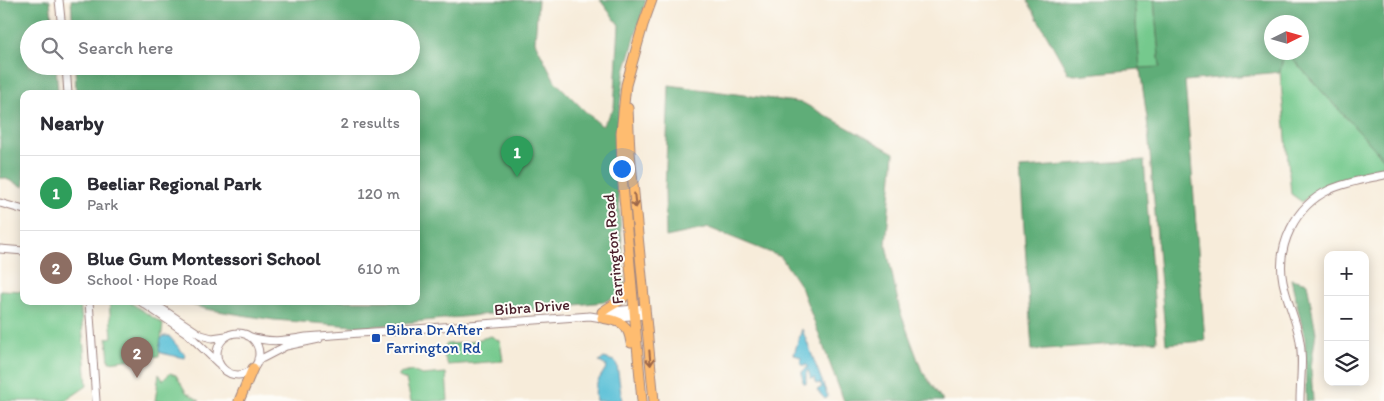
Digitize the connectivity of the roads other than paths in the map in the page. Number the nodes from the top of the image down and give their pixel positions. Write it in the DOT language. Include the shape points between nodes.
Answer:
graph roads {
  1 [pos="59,0"];
  2 [pos="652,0"];
  3 [pos="61,20"];
  4 [pos="632,66"];
  5 [pos="67,75"];
  6 [pos="68,90"];
  7 [pos="1384,175"];
  8 [pos="0,203"];
  9 [pos="20,209"];
  10 [pos="0,249"];
  11 [pos="20,251"];
  12 [pos="631,285"];
  13 [pos="89,305"];
  14 [pos="146,305"];
  15 [pos="156,305"];
  16 [pos="645,311"];
  17 [pos="634,312"];
  18 [pos="602,315"];
  19 [pos="227,336"];
  20 [pos="248,336"];
  21 [pos="326,337"];
  22 [pos="258,359"];
  23 [pos="220,365"];
  24 [pos="253,368"];
  25 [pos="642,399"];
  26 [pos="96,401"];
  27 [pos="240,401"];
  28 [pos="654,401"];
  29 [pos="1300,401"];
  1 -- 3 [label="street"];
  2 -- 4 [label="main road, Farrington Road"];
  4 -- 12 [label="main road, Farrington Road" via="626,85 621,134"];
  4 -- 16 [label="main road, Farrington Road, one-way" via="628,118"];
  5 -- 6 [label="street"];
  7 -- 29 [label="street" via="1342,184 1316,198 1294,222 1287,236 1282,268 1285,290 1300,337"];
  8 -- 9 [label="street"];
  10 -- 11 [label="street"];
  12 -- 17 [label="main road, Farrington Road"];
  12 -- 18 [label="main road" via="624,298 610,305"];
  13 -- 26 [label="street"];
  14 -- 23 [label="street" via="187,333"];
  15 -- 19 [label="street" via="201,335 212,338"];
  16 -- 17 [label="street, Bibra Drive"];
  16 -- 28 [label="main road, Farrington Road, one-way"];
  17 -- 18 [label="street, Bibra Drive"];
  17 -- 25 [label="main road, Farrington Road"];
  18 -- 21 [label="street, Bibra Drive"];
  18 -- 25 [label="main road" via="618,320 629,332"];
  19 -- 20 [label="street" via="238,333"];
  19 -- 23 [label="street" via="218,349"];
  20 -- 21 [label="street, Bibra Drive" via="273,341"];
  20 -- 22 [label="street" via="256,343"];
  21 -- 22 [label="street, Bibra Drive" via="286,346"];
  22 -- 24 [label="street"];
  23 -- 24 [label="street" via="233,374 244,374"];
  24 -- 27 [label="main road"];
}
